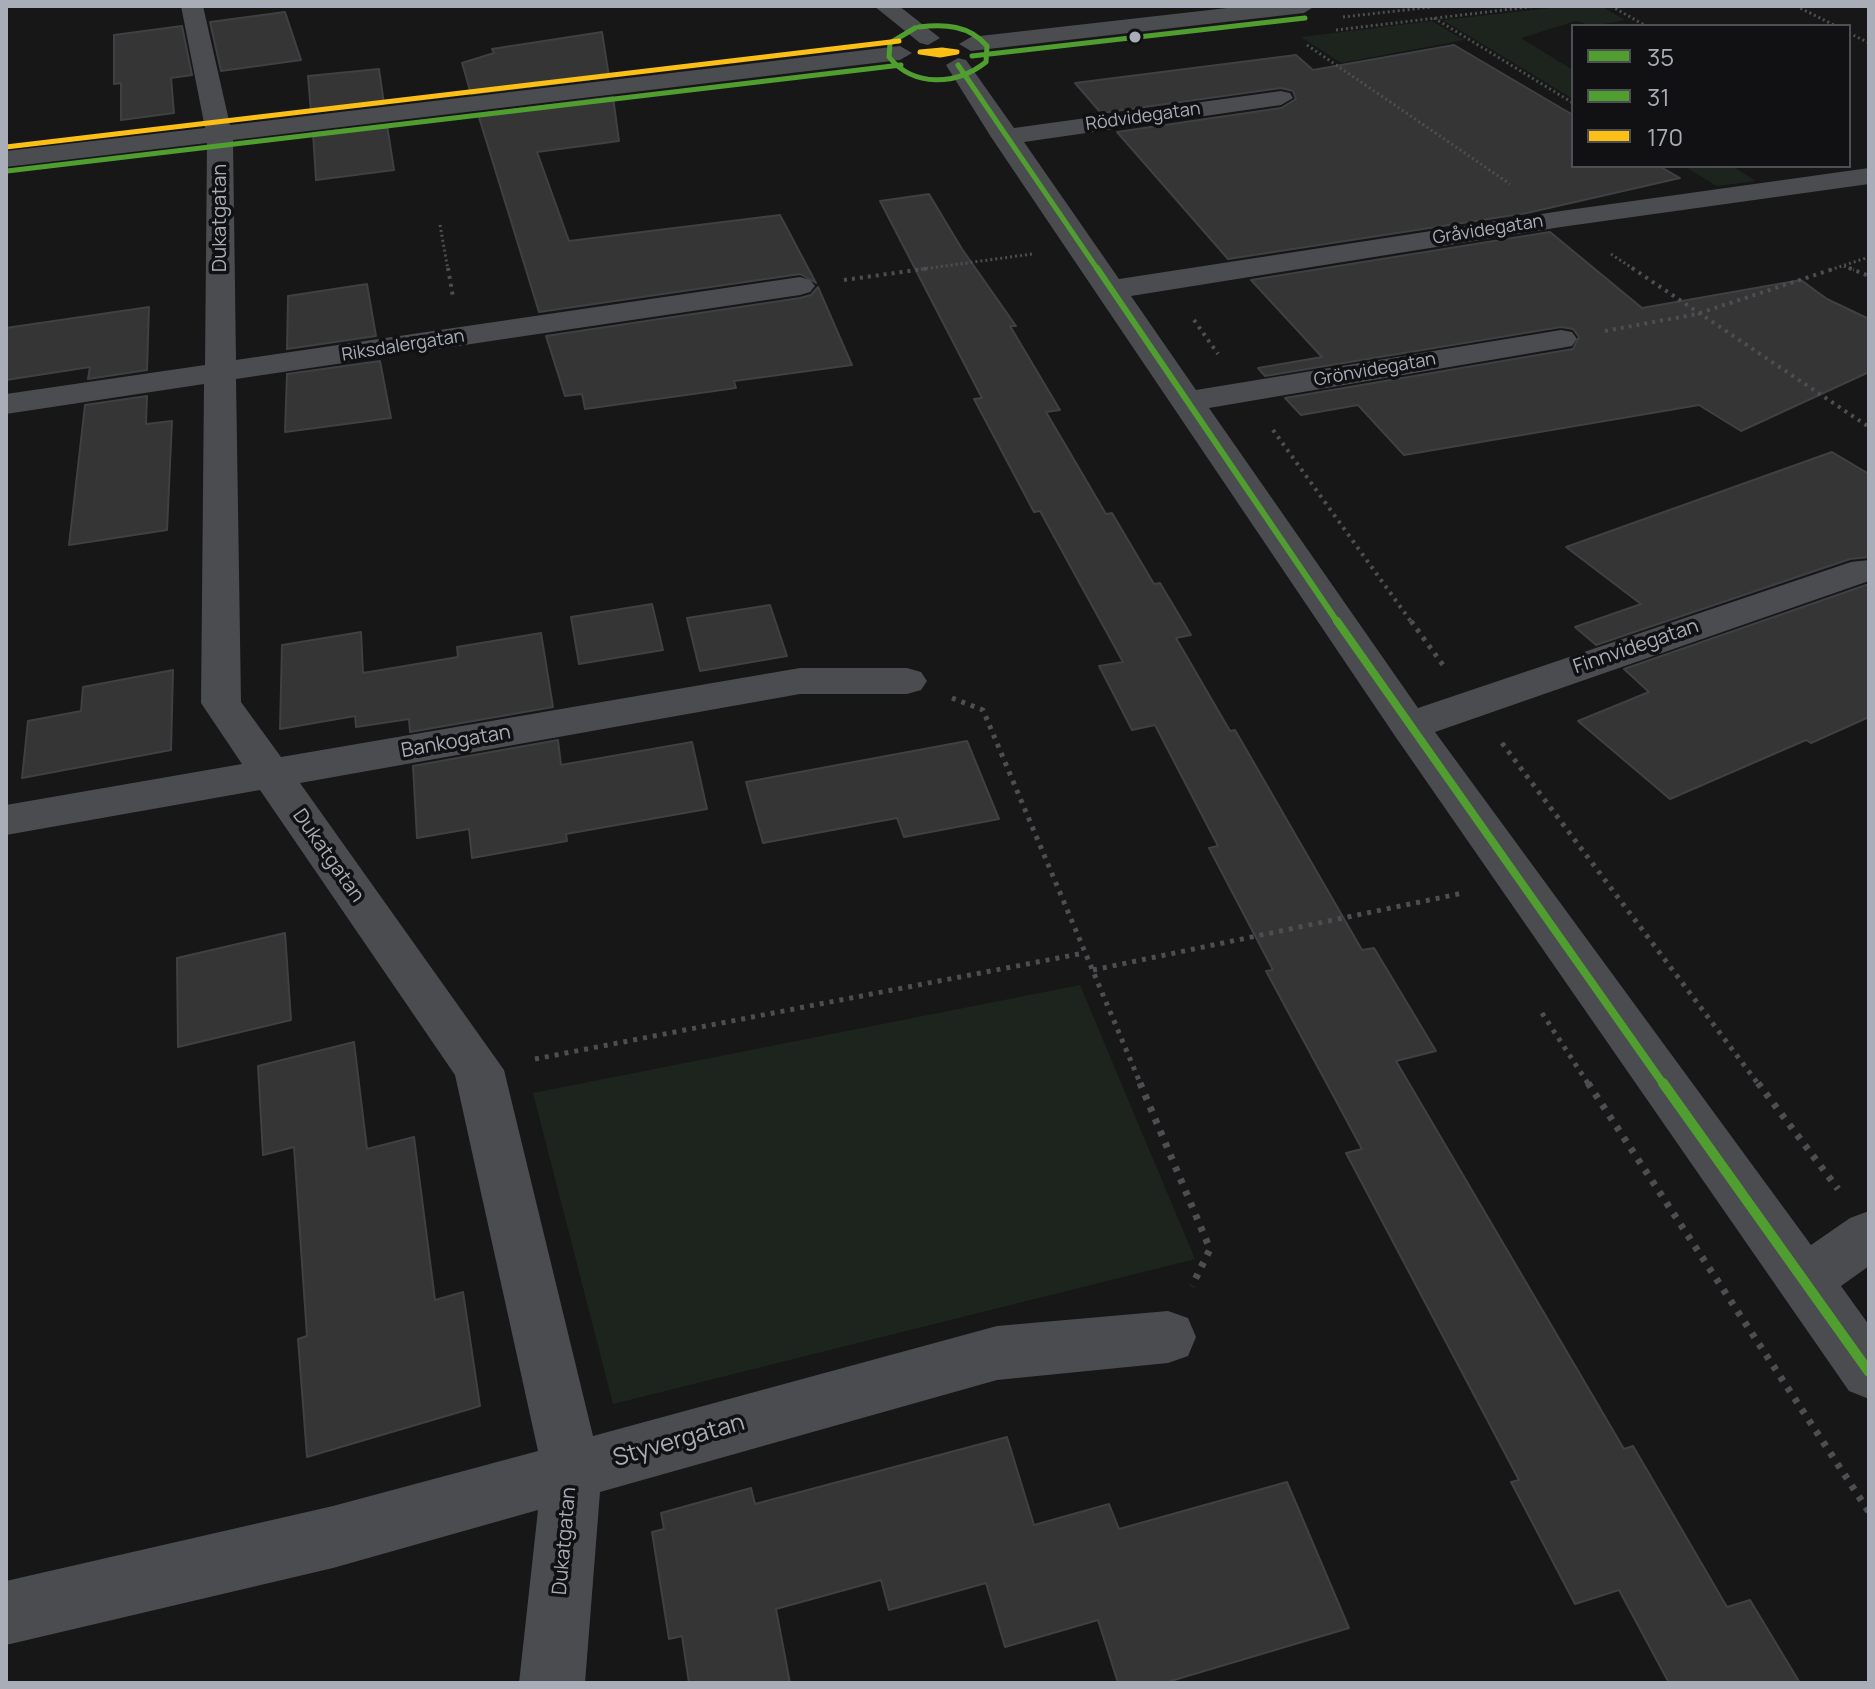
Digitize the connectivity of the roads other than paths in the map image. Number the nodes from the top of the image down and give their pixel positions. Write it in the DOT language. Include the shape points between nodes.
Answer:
graph roads {
  1 [pos="192,6"];
  2 [pos="885,6"];
  3 [pos="1304,6"];
  4 [pos="928,38"];
  5 [pos="900,53"];
  6 [pos="964,55"];
  7 [pos="1281,98"];
  8 [pos="220,136"];
  9 [pos="1004,137"];
  10 [pos="6,159"];
  11 [pos="1869,176"];
  12 [pos="800,286"];
  13 [pos="1109,290"];
  14 [pos="1561,339"];
  15 [pos="220,373"];
  16 [pos="1190,401"];
  17 [pos="6,404"];
  18 [pos="1864,570"];
  19 [pos="907,681"];
  20 [pos="1409,726"];
  21 [pos="270,775"];
  22 [pos="6,820"];
  23 [pos="1855,1213"];
  24 [pos="1805,1280"];
  25 [pos="1168,1337"];
  26 [pos="1869,1372"];
  27 [pos="572,1471"];
  28 [pos="6,1613"];
  29 [pos="552,1683"];
  1 -- 8 [label="street, Dukatgatan"];
  2 -- 4 [label="street"];
  3 -- 6 [label="street"];
  4 -- 5 [label="street" via="909,42"];
  4 -- 6 [label="street"];
  5 -- 6 [label="street" via="913,64"];
  5 -- 8 [label="street"];
  6 -- 9 [label="street"];
  7 -- 9 [label="street, Rödvidegatan"];
  8 -- 10 [label="street"];
  8 -- 15 [label="street, Dukatgatan"];
  9 -- 13 [label="street"];
  11 -- 13 [label="street, Gråvidegatan"];
  12 -- 15 [label="street, Riksdalergatan"];
  13 -- 16 [label="street"];
  14 -- 16 [label="street, Grönvidegatan"];
  15 -- 17 [label="street, Riksdalergatan"];
  15 -- 21 [label="street, Dukatgatan" via="221,703"];
  16 -- 20 [label="street"];
  18 -- 20 [label="street, Finnvidegatan"];
  19 -- 21 [label="street, Bankogatan" via="800,681"];
  20 -- 24 [label="street"];
  21 -- 22 [label="street, Bankogatan"];
  21 -- 27 [label="street, Dukatgatan" via="479,1070"];
  23 -- 24 [label="street"];
  24 -- 26 [label="street"];
  25 -- 27 [label="street, Styvergatan" via="997,1353"];
  27 -- 28 [label="street, Styvergatan" via="333,1537"];
  27 -- 29 [label="street, Dukatgatan"];
}
